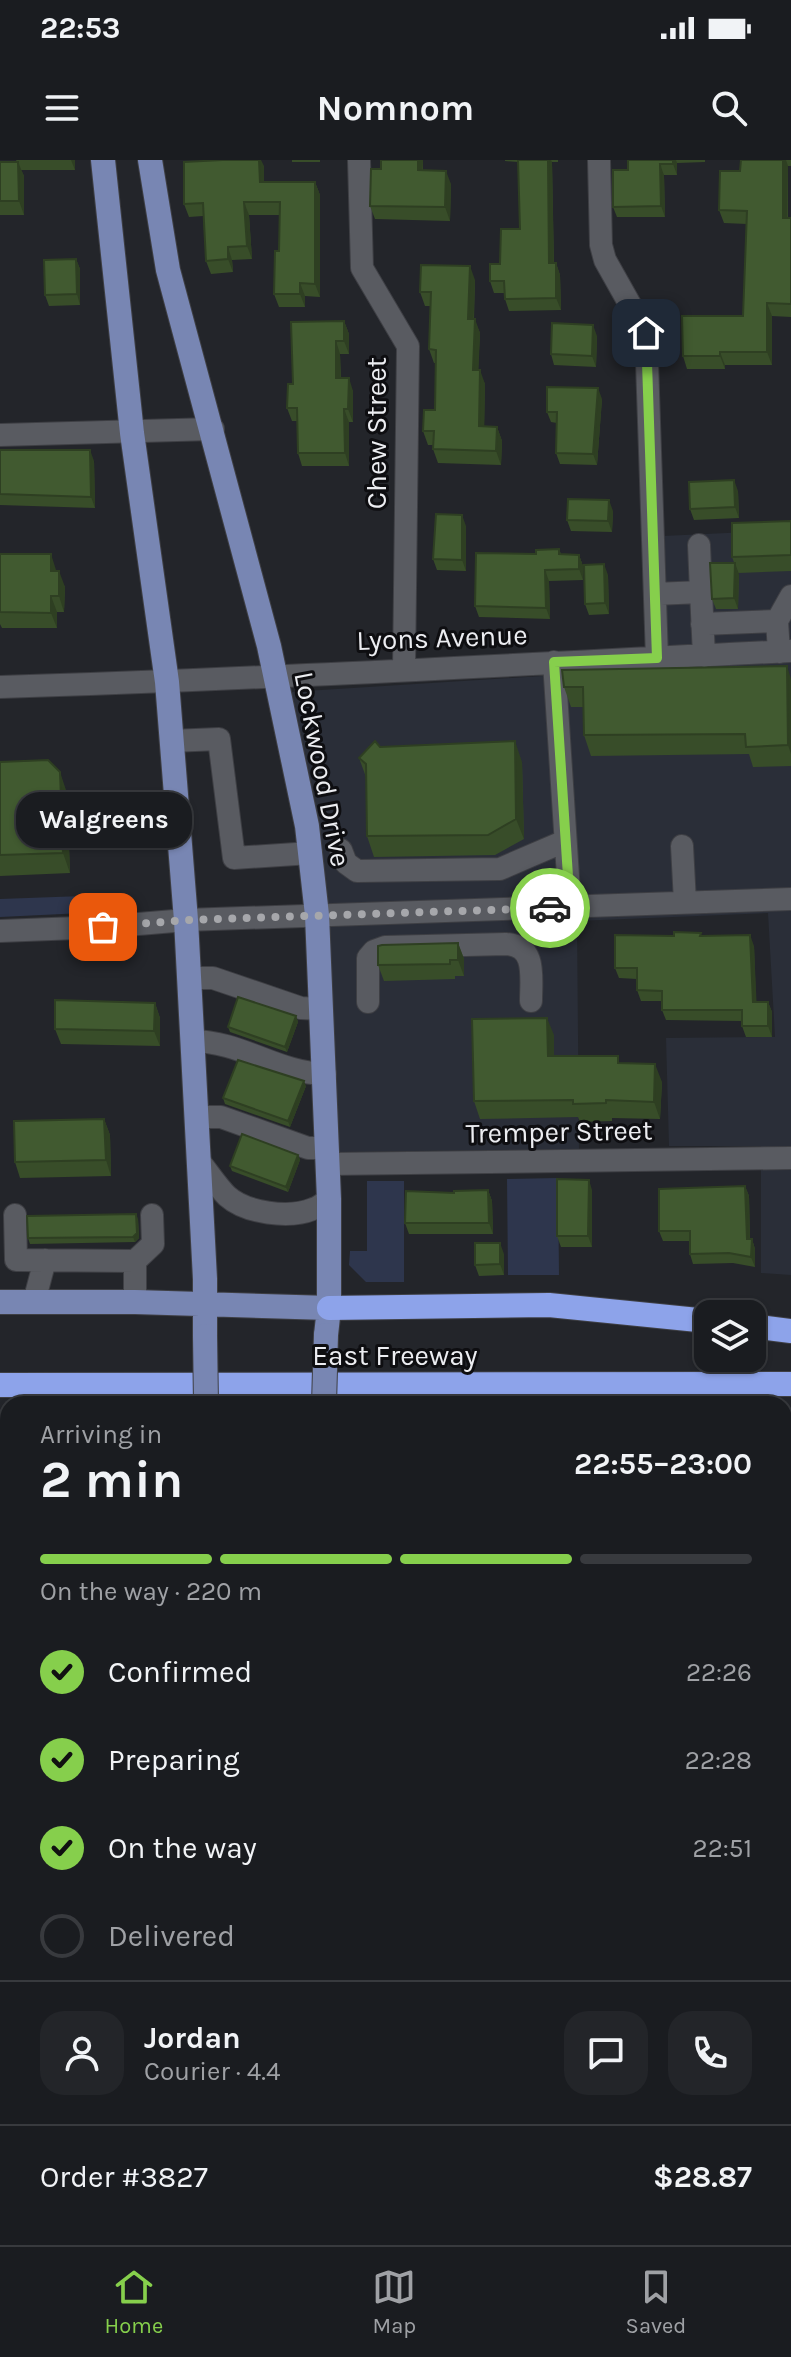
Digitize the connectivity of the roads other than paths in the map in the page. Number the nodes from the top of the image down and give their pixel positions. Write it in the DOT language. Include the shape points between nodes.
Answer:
graph roads {
  1 [pos="103,160"];
  2 [pos="150,160"];
  3 [pos="359,160"];
  4 [pos="599,160"];
  5 [pos="213,429"];
  6 [pos="132,433"];
  7 [pos="0,435"];
  8 [pos="699,545"];
  9 [pos="701,592"];
  10 [pos="655,594"];
  11 [pos="791,596"];
  12 [pos="777,621"];
  13 [pos="702,624"];
  14 [pos="785,652"];
  15 [pos="704,656"];
  16 [pos="657,658"];
  17 [pos="554,662"];
  18 [pos="404,669"];
  19 [pos="275,674"];
  20 [pos="167,682"];
  21 [pos="0,687"];
  22 [pos="171,741"];
  23 [pos="565,841"];
  24 [pos="682,846"];
  25 [pos="341,850"];
  26 [pos="311,853"];
  27 [pos="791,899"];
  28 [pos="685,902"];
  29 [pos="570,907"];
  30 [pos="317,915"];
  31 [pos="186,920"];
  32 [pos="0,931"];
  33 [pos="189,978"];
  34 [pos="531,1001"];
  35 [pos="368,1002"];
  36 [pos="321,1009"];
  37 [pos="192,1041"];
  38 [pos="325,1074"];
  39 [pos="196,1117"];
  40 [pos="328,1156"];
  41 [pos="791,1158"];
  42 [pos="199,1161"];
  43 [pos="329,1199"];
  44 [pos="15,1215"];
  45 [pos="152,1215"];
  46 [pos="45,1260"];
  47 [pos="135,1261"];
  48 [pos="0,1302"];
  49 [pos="34,1302"];
  50 [pos="135,1302"];
  51 [pos="205,1305"];
  52 [pos="329,1308"];
  53 [pos="694,1320"];
  54 [pos="766,1328"];
  55 [pos="791,1331"];
  56 [pos="791,1384"];
  57 [pos="0,1385"];
  58 [pos="206,1396"];
  59 [pos="324,1396"];
  1 -- 6 [label="main road"];
  2 -- 5 [label="main road, Lockwood Drive" via="168,270"];
  3 -- 18 [label="street, Chew Street" via="362,268 408,346"];
  4 -- 10 [label="street" via="605,260 646,333"];
  5 -- 6 [label="street"];
  5 -- 19 [label="main road, Lockwood Drive"];
  6 -- 7 [label="street"];
  6 -- 20 [label="main road"];
  8 -- 9 [label="street"];
  9 -- 10 [label="street"];
  9 -- 13 [label="street"];
  10 -- 16 [label="street"];
  11 -- 12 [label="street"];
  12 -- 13 [label="street"];
  12 -- 14 [label="street"];
  13 -- 15 [label="street"];
  14 -- 15 [label="street, Lyons Avenue"];
  15 -- 16 [label="street, Lyons Avenue"];
  16 -- 17 [label="street, Lyons Avenue"];
  17 -- 18 [label="street, Lyons Avenue"];
  17 -- 23 [label="street"];
  18 -- 19 [label="street, Lyons Avenue"];
  19 -- 20 [label="street, Lyons Avenue"];
  19 -- 26 [label="main road, Lockwood Drive"];
  20 -- 21 [label="street, Lyons Avenue"];
  20 -- 22 [label="main road"];
  22 -- 26 [label="street" via="219,739 234,858"];
  22 -- 31 [label="main road"];
  23 -- 25 [label="street" via="500,869 357,871"];
  23 -- 29 [label="street"];
  24 -- 28 [label="street"];
  26 -- 30 [label="main road, Lockwood Drive"];
  27 -- 28 [label="street"];
  28 -- 29 [label="street"];
  29 -- 30 [label="street"];
  30 -- 31 [label="street"];
  30 -- 36 [label="main road, Lockwood Drive"];
  31 -- 32 [label="street"];
  31 -- 33 [label="main road"];
  33 -- 36 [label="street" via="213,978 301,1008"];
  33 -- 37 [label="main road"];
  34 -- 35 [label="street" via="529,957 521,947 506,944 374,951 368,958"];
  36 -- 38 [label="main road, Lockwood Drive"];
  37 -- 38 [label="street" via="215,1041 305,1073"];
  37 -- 39 [label="main road"];
  38 -- 40 [label="main road, Lockwood Drive"];
  39 -- 40 [label="street, Tremper Street" via="221,1117"];
  39 -- 42 [label="main road"];
  40 -- 41 [label="street, Tremper Street"];
  40 -- 43 [label="main road, Lockwood Drive"];
  42 -- 43 [label="street" via="228,1197 245,1207 291,1212 311,1210"];
  42 -- 51 [label="main road"];
  43 -- 52 [label="main road, Lockwood Drive"];
  44 -- 46 [label="street" via="16,1260"];
  45 -- 47 [label="street" via="153,1244"];
  46 -- 47 [label="street"];
  46 -- 49 [label="street"];
  47 -- 50 [label="street"];
  48 -- 49 [label="main road"];
  49 -- 50 [label="main road"];
  50 -- 51 [label="main road"];
  51 -- 52 [label="main road"];
  51 -- 58 [label="main road, bridge"];
  52 -- 53 [label="highway" via="549,1305"];
  52 -- 59 [label="main road, Lockwood Drive, bridge"];
  54 -- 55 [label="highway"];
  56 -- 57 [label="highway, East Freeway"];
}
